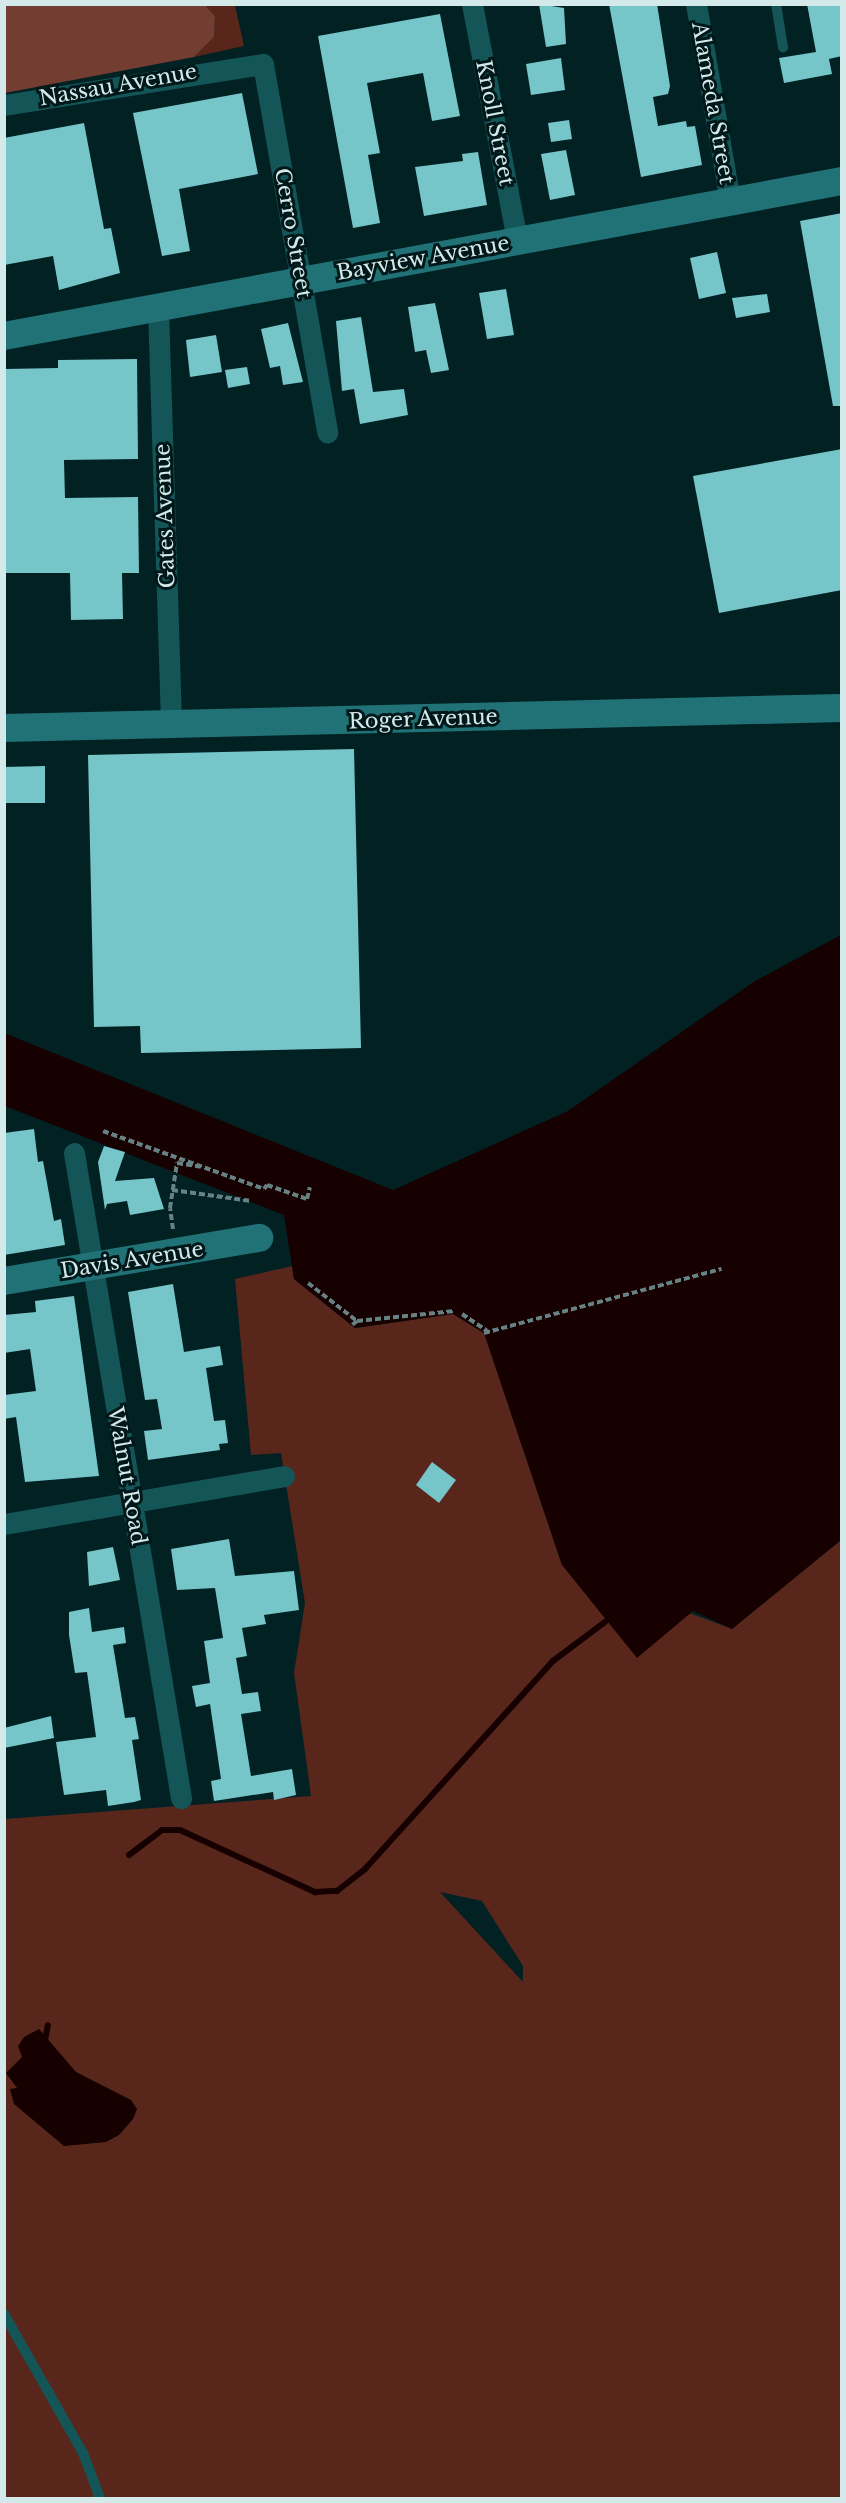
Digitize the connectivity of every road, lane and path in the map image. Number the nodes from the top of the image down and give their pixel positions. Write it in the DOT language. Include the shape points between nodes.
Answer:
graph roads {
  1 [pos="472,4"];
  2 [pos="696,4"];
  3 [pos="776,4"];
  4 [pos="783,47"];
  5 [pos="233,67"];
  6 [pos="4,105"];
  7 [pos="842,181"];
  8 [pos="730,201"];
  9 [pos="517,241"];
  10 [pos="302,281"];
  11 [pos="158,308"];
  12 [pos="4,336"];
  13 [pos="327,432"];
  14 [pos="842,708"];
  15 [pos="171,724"];
  16 [pos="4,728"];
  17 [pos="103,1131"];
  18 [pos="74,1153"];
  19 [pos="203,1167"];
  20 [pos="310,1187"];
  21 [pos="172,1190"];
  22 [pos="251,1201"];
  23 [pos="259,1238"];
  24 [pos="177,1252"];
  25 [pos="92,1266"];
  26 [pos="722,1269"];
  27 [pos="4,1281"];
  28 [pos="308,1283"];
  29 [pos="454,1311"];
  30 [pos="462,1314"];
  31 [pos="357,1321"];
  32 [pos="352,1326"];
  33 [pos="284,1476"];
  34 [pos="132,1502"];
  35 [pos="4,1524"];
  36 [pos="181,1798"];
  37 [pos="4,2314"];
  38 [pos="100,2499"];
  1 -- 9 [label="street, Knoll Street"];
  2 -- 8 [label="street, Alameda Street"];
  3 -- 4 [label="lane"];
  5 -- 6 [label="street, Nassau Avenue"];
  5 -- 10 [label="street, Cerro Street" via="263,64"];
  7 -- 8 [label="street, Bayview Avenue"];
  8 -- 9 [label="street, Bayview Avenue"];
  9 -- 10 [label="street, Bayview Avenue"];
  10 -- 11 [label="street, Bayview Avenue"];
  10 -- 13 [label="street, Cerro Street"];
  11 -- 12 [label="street, Bayview Avenue"];
  11 -- 15 [label="street, Gates Avenue"];
  14 -- 15 [label="street, Roger Avenue"];
  15 -- 16 [label="street, Roger Avenue"];
  17 -- 19 [label="path"];
  18 -- 25 [label="street, Walnut Road"];
  19 -- 20 [label="path" via="307,1199"];
  19 -- 21 [label="path" via="177,1163"];
  21 -- 22 [label="path"];
  21 -- 24 [label="path"];
  23 -- 24 [label="street, Davis Avenue"];
  24 -- 25 [label="street, Davis Avenue"];
  25 -- 27 [label="street, Davis Avenue"];
  25 -- 34 [label="street, Walnut Road"];
  26 -- 30 [label="path" via="485,1332"];
  28 -- 31 [label="path"];
  29 -- 31 [label="path"];
  31 -- 32 [label="path"];
  33 -- 34 [label="street"];
  34 -- 35 [label="street"];
  34 -- 36 [label="street, Walnut Road"];
  37 -- 38 [label="lane" via="82,2453"];
}
